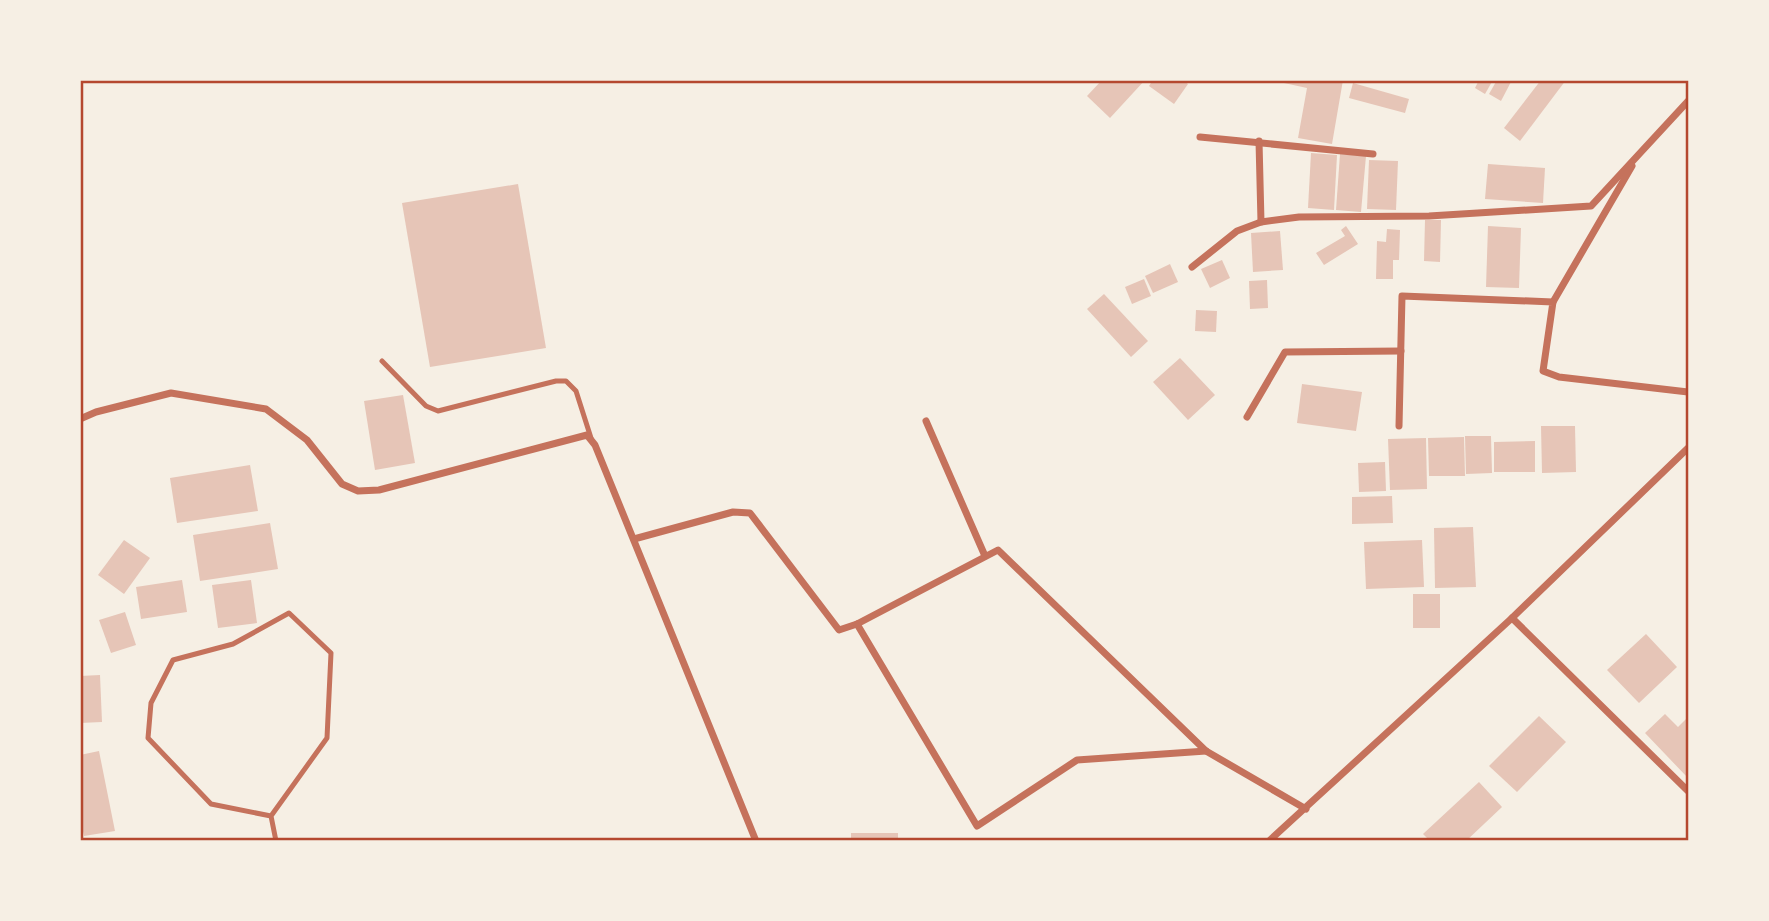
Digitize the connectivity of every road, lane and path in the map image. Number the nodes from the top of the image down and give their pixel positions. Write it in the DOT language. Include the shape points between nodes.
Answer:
graph roads {
  1 [pos="1689,101"];
  2 [pos="1200,136"];
  3 [pos="1259,141"];
  4 [pos="1639,153"];
  5 [pos="1373,154"];
  6 [pos="1261,222"];
  7 [pos="1192,267"];
  8 [pos="1553,302"];
  9 [pos="1401,351"];
  10 [pos="382,361"];
  11 [pos="1689,392"];
  12 [pos="1247,417"];
  13 [pos="80,419"];
  14 [pos="926,421"];
  15 [pos="1399,426"];
  16 [pos="592,441"];
  17 [pos="1689,448"];
  18 [pos="634,539"];
  19 [pos="985,556"];
  20 [pos="1511,618"];
  21 [pos="857,624"];
  22 [pos="1206,751"];
  23 [pos="1689,791"];
  24 [pos="1306,809"];
  25 [pos="271,816"];
  26 [pos="276,841"];
  27 [pos="756,841"];
  28 [pos="1269,841"];
  1 -- 4 [label="street"];
  2 -- 3 [label="street"];
  3 -- 5 [label="street"];
  3 -- 6 [label="street"];
  4 -- 6 [label="street" via="1591,206"];
  4 -- 8 [label="street"];
  6 -- 7 [label="street" via="1237,231"];
  8 -- 9 [label="street" via="1402,296"];
  8 -- 11 [label="street" via="1543,372"];
  9 -- 12 [label="street" via="1285,352"];
  9 -- 15 [label="street"];
  10 -- 16 [label="lane" via="426,406 438,411 566,381 576,391"];
  13 -- 16 [label="street" via="172,393 266,409 307,440 342,484 358,491 379,490 587,435"];
  14 -- 19 [label="street"];
  16 -- 18 [label="street"];
  17 -- 20 [label="street"];
  18 -- 21 [label="street" via="733,512 750,513 839,630"];
  18 -- 27 [label="street"];
  19 -- 21 [label="street"];
  19 -- 22 [label="street" via="998,550"];
  20 -- 23 [label="street"];
  20 -- 24 [label="street"];
  21 -- 22 [label="street" via="977,826 1077,760"];
  22 -- 24 [label="street"];
  24 -- 28 [label="street"];
  25 -- 25 [label="lane" via="327,738 331,653 289,613 233,644 173,660 151,703 148,738 211,804"];
  25 -- 26 [label="lane"];
}
